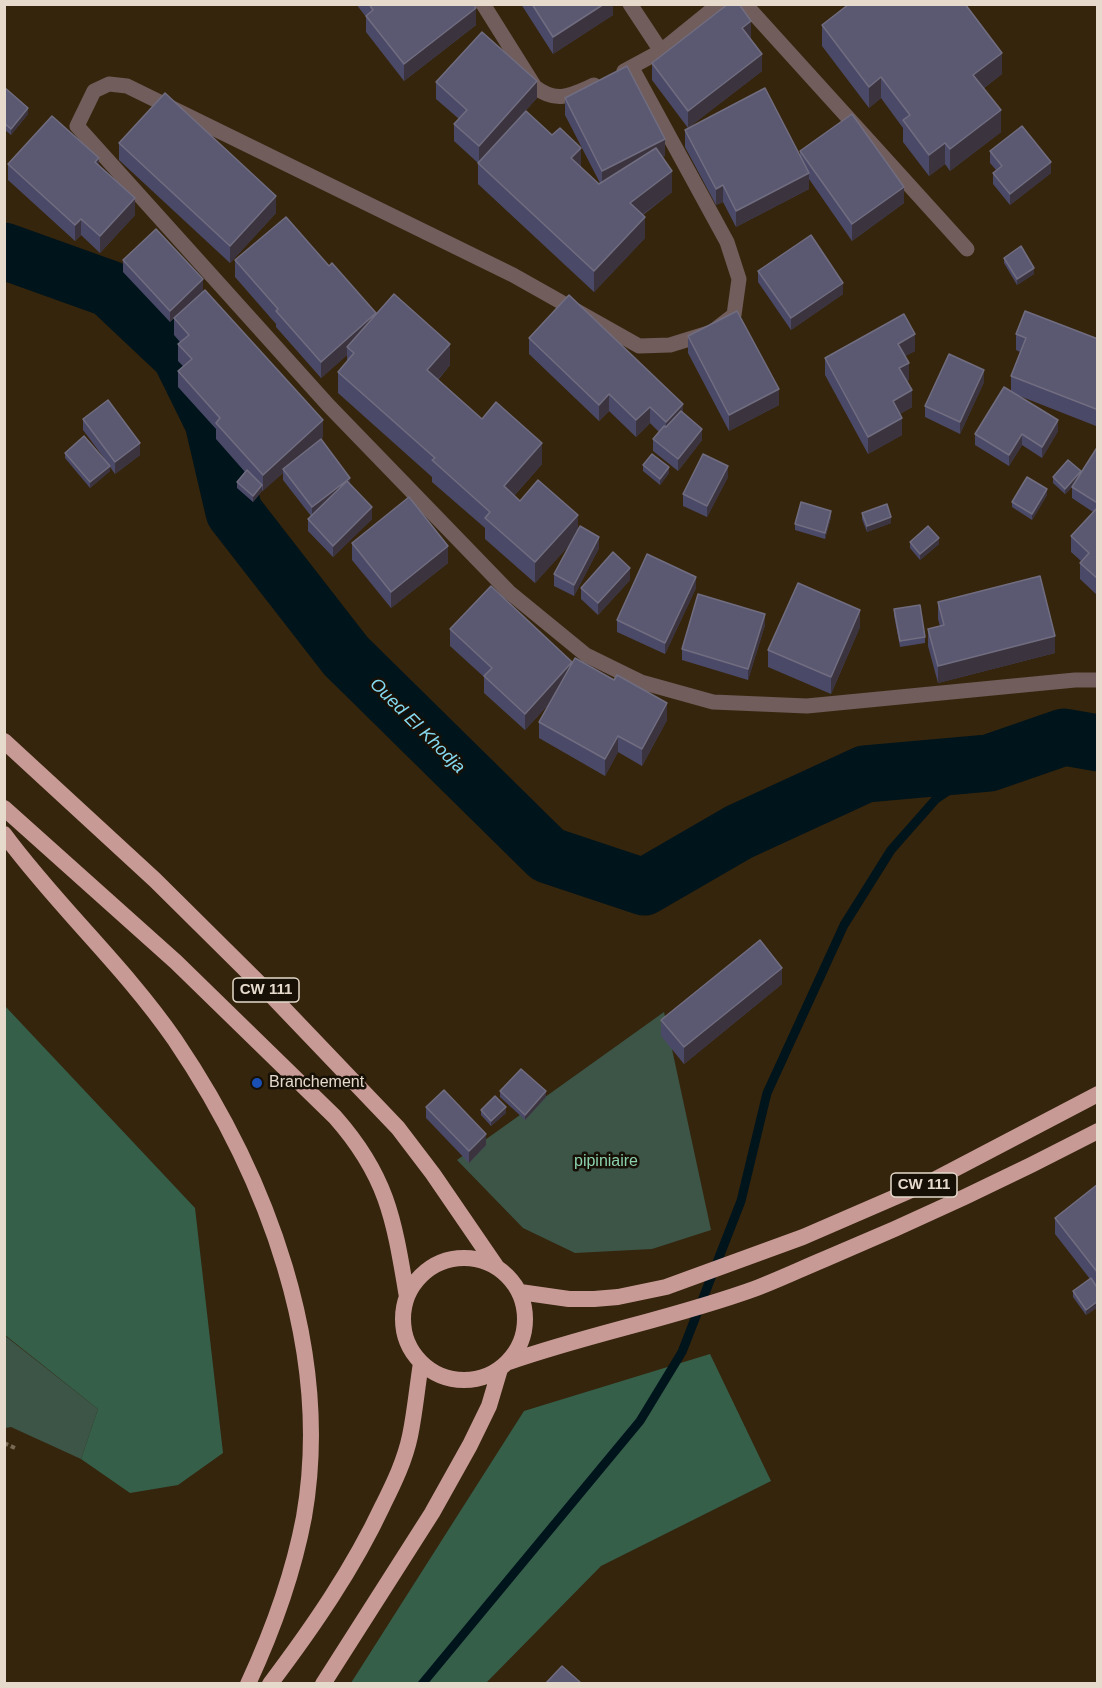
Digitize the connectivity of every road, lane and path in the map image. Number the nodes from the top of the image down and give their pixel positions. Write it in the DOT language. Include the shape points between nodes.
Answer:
graph roads {
  1 [pos="483,4"];
  2 [pos="630,4"];
  3 [pos="719,4"];
  4 [pos="744,4"];
  5 [pos="661,51"];
  6 [pos="632,68"];
  7 [pos="967,249"];
  8 [pos="1098,680"];
  9 [pos="4,741"];
  10 [pos="4,808"];
  11 [pos="4,834"];
  12 [pos="1098,1094"];
  13 [pos="1098,1131"];
  14 [pos="496,1266"];
  15 [pos="520,1292"];
  16 [pos="407,1297"];
  17 [pos="421,1364"];
  18 [pos="504,1365"];
  19 [pos="4,1443"];
  20 [pos="15,1448"];
  21 [pos="248,1683"];
  22 [pos="270,1683"];
  23 [pos="323,1683"];
  1 -- 6 [label="street" via="535,87 545,94 565,97"];
  2 -- 5 [label="street"];
  3 -- 5 [label="street"];
  4 -- 7 [label="street"];
  5 -- 6 [label="street"];
  6 -- 8 [label="street" via="727,242 739,279 734,315 712,332 670,345 639,346 513,275 127,86 109,84 94,91 77,126 329,406 509,592 586,655 641,682 713,702 807,706"];
  9 -- 14 [label="highway, CW 111" via="172,897 398,1128"];
  10 -- 16 [label="highway, CW 111" via="176,962 353,1137 391,1211"];
  11 -- 21 [label="highway" via="138,992 205,1088 258,1191 294,1302 310,1411 310,1464 304,1515 277,1617"];
  12 -- 15 [label="highway, CW 111" via="930,1182 803,1237 666,1287 594,1299"];
  13 -- 18 [label="highway, CW 111" via="911,1223 753,1289"];
  14 -- 15 [label="highway"];
  14 -- 16 [label="highway" via="476,1258 444,1261 418,1278"];
  15 -- 18 [label="highway" via="525,1329 519,1346"];
  16 -- 17 [label="highway" via="404,1332"];
  17 -- 18 [label="highway" via="438,1375 459,1381 480,1378"];
  17 -- 22 [label="highway" via="410,1437 395,1481 333,1595"];
  18 -- 23 [label="highway" via="489,1407 443,1494"];
  19 -- 20 [label="path"];
}
